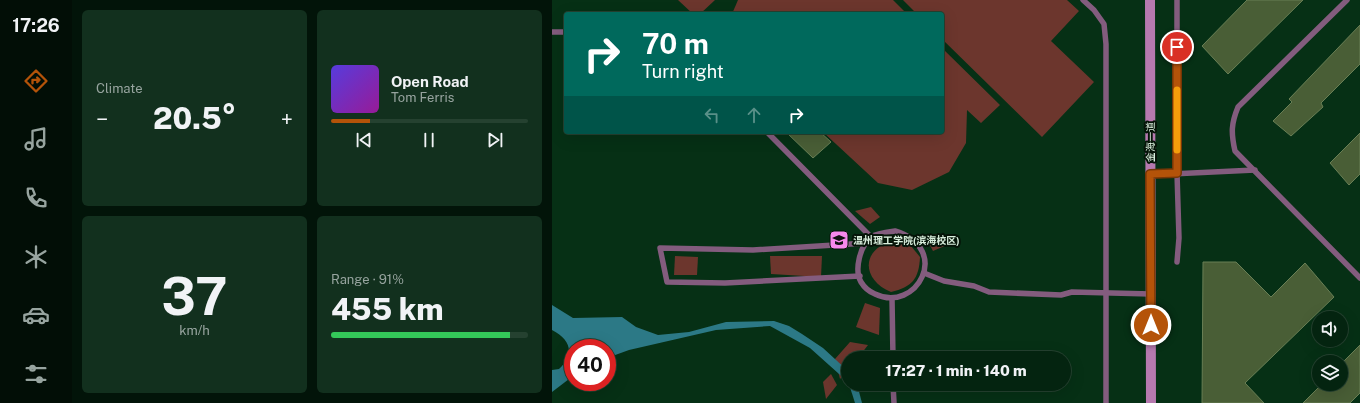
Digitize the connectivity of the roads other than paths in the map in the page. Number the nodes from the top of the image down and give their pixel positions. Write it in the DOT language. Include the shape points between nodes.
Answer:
graph roads {
  1 [pos="1083,0"];
  2 [pos="1150,0"];
  3 [pos="1177,0"];
  4 [pos="1347,0"];
  5 [pos="552,32"];
  6 [pos="564,32"];
  7 [pos="769,134"];
  8 [pos="1255,170"];
  9 [pos="1177,173"];
  10 [pos="1150,174"];
  11 [pos="871,238"];
  12 [pos="867,243"];
  13 [pos="1177,262"];
  14 [pos="924,273"];
  15 [pos="860,276"];
  16 [pos="1360,278"];
  17 [pos="1106,292"];
  18 [pos="1151,294"];
  19 [pos="892,298"];
  20 [pos="893,351"];
  21 [pos="893,391"];
  22 [pos="894,403"];
  23 [pos="1106,403"];
  24 [pos="1151,403"];
  1 -- 17 [label="lane" via="1104,24 1106,44"];
  2 -- 10 [label="street, 金海一道"];
  3 -- 9 [label="lane"];
  4 -- 8 [label="lane" via="1238,107 1231,133 1235,151"];
  5 -- 6 [label="lane"];
  7 -- 11 [label="lane"];
  8 -- 9 [label="lane"];
  8 -- 16 [label="lane"];
  9 -- 10 [label="lane"];
  9 -- 13 [label="lane"];
  10 -- 18 [label="street, 金海一道"];
  11 -- 12 [label="lane"];
  11 -- 14 [label="lane" via="884,232 895,231 908,235 920,246 925,257"];
  12 -- 15 [label="lane" via="859,257"];
  12 -- 15 [label="lane" via="753,250 660,248 667,282 725,283"];
  14 -- 17 [label="lane" via="944,281 974,286 989,292 1061,296 1072,292"];
  14 -- 19 [label="lane" via="908,294"];
  15 -- 19 [label="lane" via="871,292 884,298"];
  17 -- 18 [label="lane"];
  17 -- 23 [label="lane"];
  18 -- 24 [label="street, 金海一道"];
  19 -- 20 [label="lane"];
  21 -- 22 [label="lane"];
}
